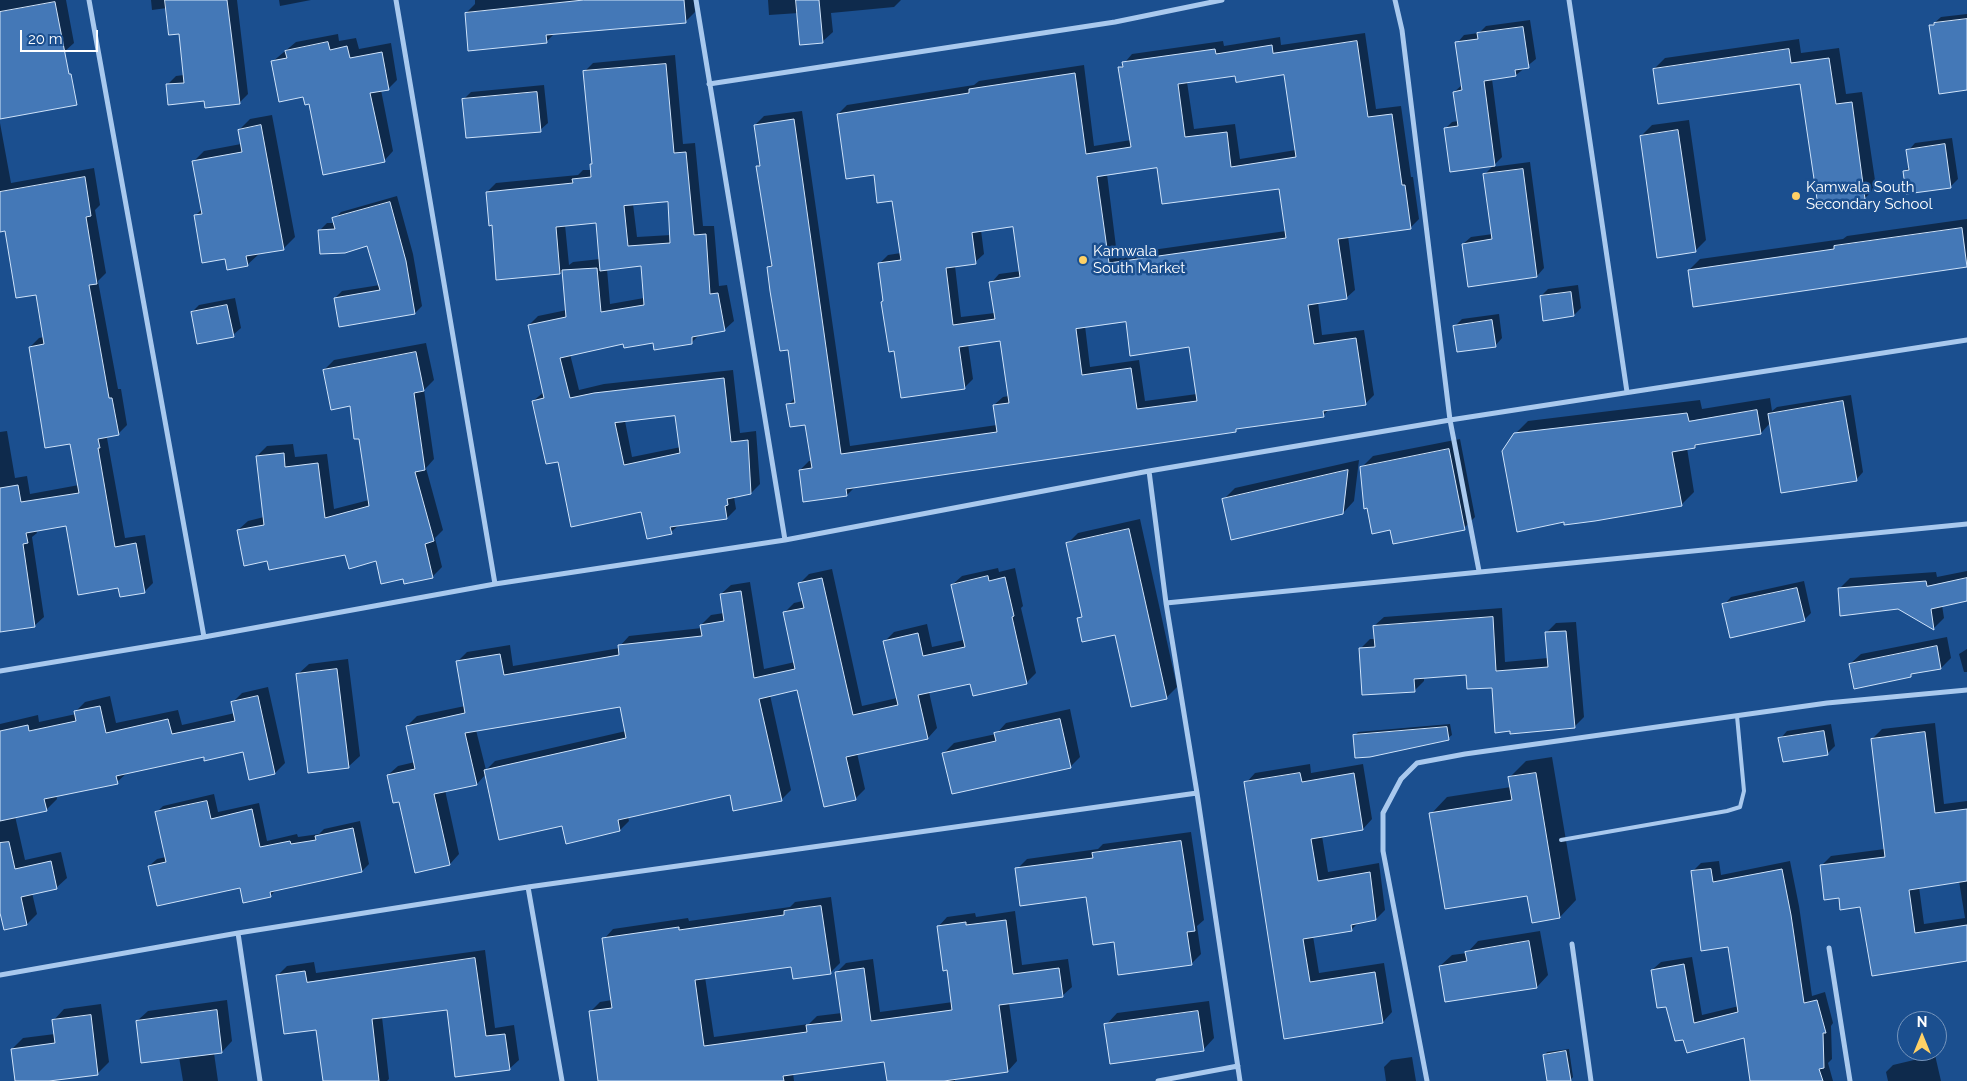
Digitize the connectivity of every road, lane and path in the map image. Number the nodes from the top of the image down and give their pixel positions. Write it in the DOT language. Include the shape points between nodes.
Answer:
graph roads {
  1 [pos="89,0"];
  2 [pos="396,0"];
  3 [pos="696,0"];
  4 [pos="1222,0"];
  5 [pos="1395,0"];
  6 [pos="1568,0"];
  7 [pos="709,84"];
  8 [pos="1967,340"];
  9 [pos="1627,392"];
  10 [pos="1450,420"];
  11 [pos="1149,471"];
  12 [pos="1967,524"];
  13 [pos="784,540"];
  14 [pos="1479,571"];
  15 [pos="495,584"];
  16 [pos="1166,603"];
  17 [pos="204,637"];
  18 [pos="0,671"];
  19 [pos="1967,690"];
  20 [pos="1737,716"];
  21 [pos="1197,793"];
  22 [pos="1561,840"];
  23 [pos="528,887"];
  24 [pos="238,933"];
  25 [pos="1572,944"];
  26 [pos="1829,948"];
  27 [pos="0,975"];
  28 [pos="1238,1066"];
  29 [pos="260,1081"];
  30 [pos="562,1081"];
  31 [pos="1158,1081"];
  32 [pos="1240,1081"];
  33 [pos="1427,1081"];
  34 [pos="1591,1081"];
  35 [pos="1850,1081"];
  1 -- 17 [label="street"];
  2 -- 15 [label="street"];
  3 -- 7 [label="street"];
  4 -- 7 [label="street" via="1114,22"];
  5 -- 10 [label="street" via="1402,30"];
  6 -- 9 [label="street"];
  7 -- 13 [label="street"];
  8 -- 9 [label="street"];
  9 -- 10 [label="street"];
  10 -- 11 [label="street"];
  10 -- 14 [label="street"];
  11 -- 13 [label="street"];
  11 -- 16 [label="street"];
  12 -- 14 [label="street"];
  13 -- 15 [label="street"];
  14 -- 16 [label="street"];
  15 -- 17 [label="street"];
  16 -- 21 [label="street"];
  17 -- 18 [label="street"];
  19 -- 20 [label="street" via="1827,703"];
  20 -- 22 [label="lane" via="1744,791 1740,807"];
  20 -- 33 [label="street" via="1417,763 1401,779 1383,813 1383,851"];
  21 -- 23 [label="street"];
  21 -- 28 [label="street"];
  23 -- 24 [label="street"];
  23 -- 30 [label="street"];
  24 -- 27 [label="street"];
  24 -- 29 [label="street"];
  25 -- 34 [label="street"];
  26 -- 35 [label="street"];
  28 -- 31 [label="street"];
  28 -- 32 [label="street"];
}
